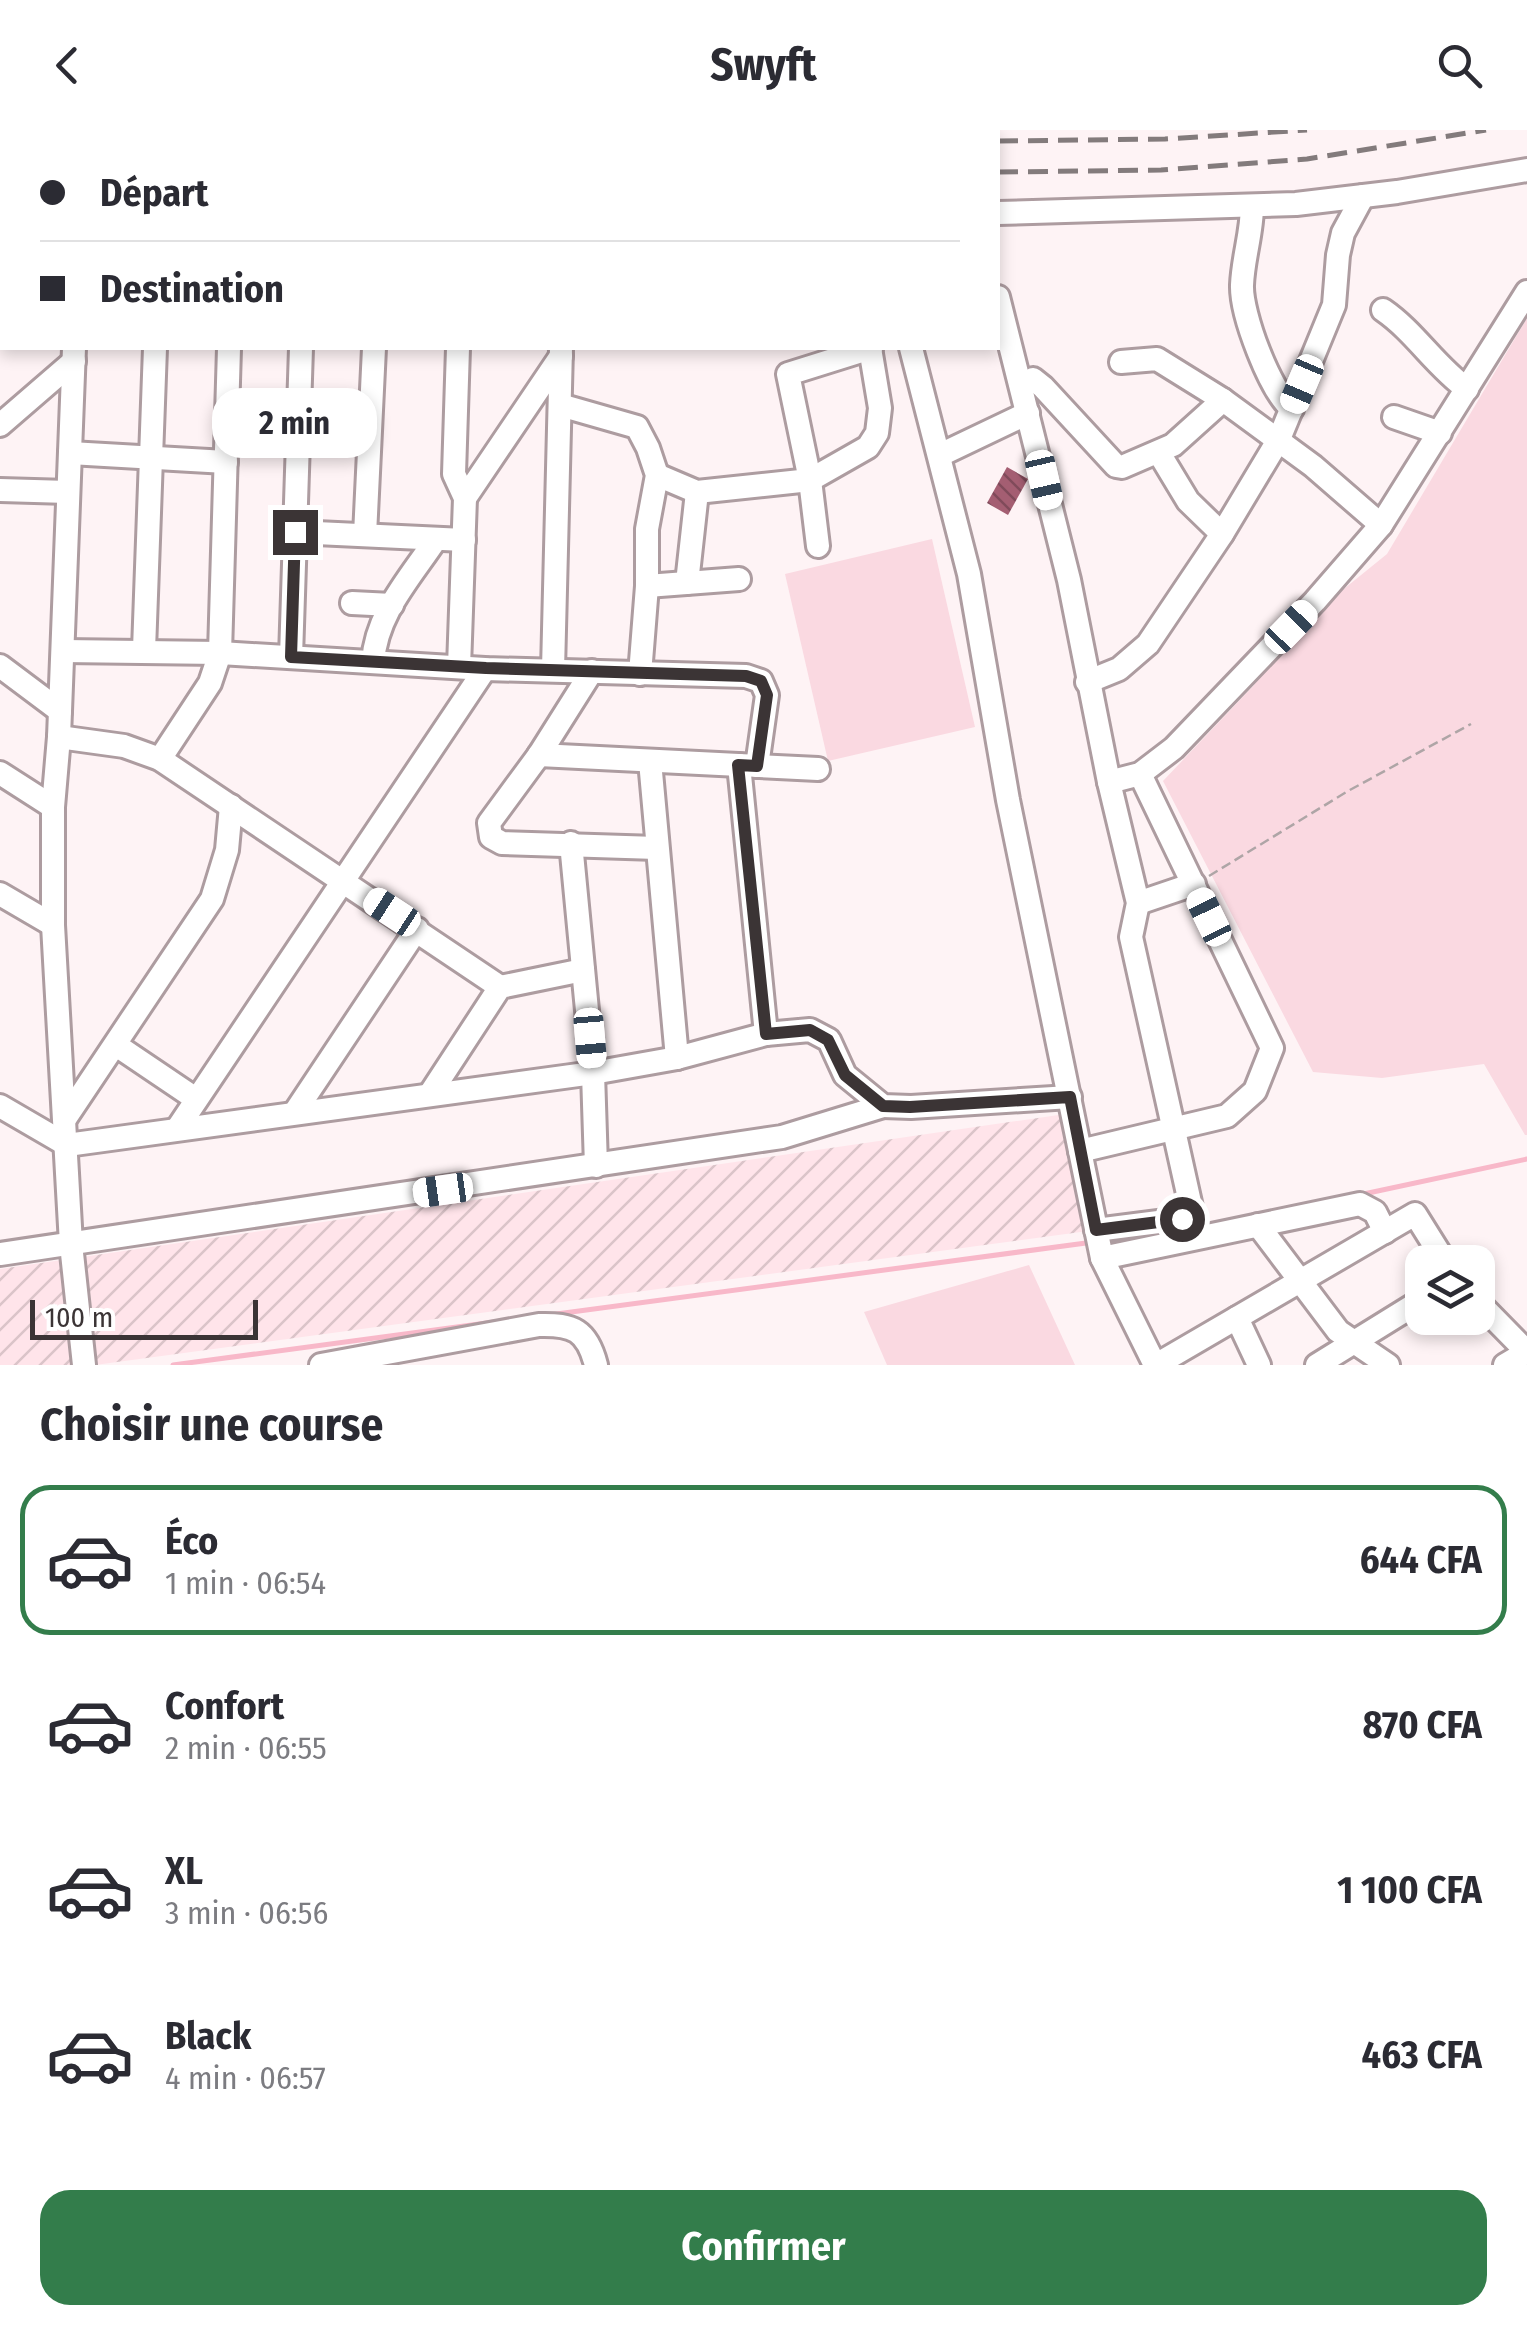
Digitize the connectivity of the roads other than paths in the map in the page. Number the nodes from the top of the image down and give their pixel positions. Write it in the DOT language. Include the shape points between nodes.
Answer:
graph roads {
  1 [pos="1527,170"];
  2 [pos="1363,196"];
  3 [pos="1252,206"];
  4 [pos="1000,213"];
  5 [pos="1527,292"];
  6 [pos="1000,304"];
  7 [pos="1383,310"];
  8 [pos="155,350"];
  9 [pos="229,350"];
  10 [pos="302,350"];
  11 [pos="374,350"];
  12 [pos="458,350"];
  13 [pos="865,350"];
  14 [pos="871,350"];
  15 [pos="912,350"];
  16 [pos="561,352"];
  17 [pos="74,354"];
  18 [pos="1121,362"];
  19 [pos="1022,387"];
  20 [pos="1467,389"];
  21 [pos="1223,400"];
  22 [pos="560,405"];
  23 [pos="1292,408"];
  24 [pos="1028,413"];
  25 [pos="1394,416"];
  26 [pos="0,426"];
  27 [pos="1440,433"];
  28 [pos="1278,440"];
  29 [pos="1159,453"];
  30 [pos="70,454"];
  31 [pos="940,455"];
  32 [pos="151,458"];
  33 [pos="226,462"];
  34 [pos="657,475"];
  35 [pos="810,480"];
  36 [pos="0,490"];
  37 [pos="68,492"];
  38 [pos="696,492"];
  39 [pos="465,498"];
  40 [pos="1381,525"];
  41 [pos="295,532"];
  42 [pos="1222,534"];
  43 [pos="365,535"];
  44 [pos="436,539"];
  45 [pos="464,540"];
  46 [pos="818,546"];
  47 [pos="740,579"];
  48 [pos="687,583"];
  49 [pos="647,586"];
  50 [pos="352,603"];
  51 [pos="392,605"];
  52 [pos="144,650"];
  53 [pos="63,652"];
  54 [pos="220,653"];
  55 [pos="291,657"];
  56 [pos="373,662"];
  57 [pos="0,666"];
  58 [pos="459,667"];
  59 [pos="486,668"];
  60 [pos="553,670"];
  61 [pos="592,671"];
  62 [pos="640,674"];
  63 [pos="1088,682"];
  64 [pos="60,711"];
  65 [pos="59,737"];
  66 [pos="538,755"];
  67 [pos="160,759"];
  68 [pos="650,761"];
  69 [pos="748,766"];
  70 [pos="818,769"];
  71 [pos="0,773"];
  72 [pos="1140,774"];
  73 [pos="1108,782"];
  74 [pos="231,806"];
  75 [pos="53,807"];
  76 [pos="571,843"];
  77 [pos="658,848"];
  78 [pos="343,879"];
  79 [pos="1194,884"];
  80 [pos="0,894"];
  81 [pos="1138,903"];
  82 [pos="53,925"];
  83 [pos="417,929"];
  84 [pos="583,970"];
  85 [pos="500,987"];
  86 [pos="766,1034"];
  87 [pos="116,1045"];
  88 [pos="678,1058"];
  89 [pos="593,1072"];
  90 [pos="430,1094"];
  91 [pos="1070,1097"];
  92 [pos="196,1099"];
  93 [pos="0,1106"];
  94 [pos="883,1106"];
  95 [pos="295,1112"];
  96 [pos="65,1120"];
  97 [pos="177,1129"];
  98 [pos="1174,1130"];
  99 [pos="66,1146"];
  100 [pos="1080,1151"];
  101 [pos="596,1166"];
  102 [pos="1258,1224"];
  103 [pos="1096,1230"];
  104 [pos="1384,1232"];
  105 [pos="71,1244"];
  106 [pos="1435,1245"];
  107 [pos="0,1254"];
  108 [pos="1102,1258"];
  109 [pos="1300,1281"];
  110 [pos="1405,1311"];
  111 [pos="1236,1318"];
  112 [pos="1495,1319"];
  113 [pos="1355,1342"];
  114 [pos="1527,1352"];
  115 [pos="84,1365"];
  116 [pos="322,1365"];
  117 [pos="596,1365"];
  118 [pos="1156,1365"];
  119 [pos="1259,1365"];
  120 [pos="1317,1365"];
  121 [pos="1388,1365"];
  122 [pos="1505,1365"];
  1 -- 2 [label="street"];
  2 -- 3 [label="street"];
  2 -- 23 [label="street" via="1343,233 1334,305"];
  3 -- 4 [label="street"];
  3 -- 23 [label="street" via="1242,290 1272,386"];
  5 -- 20 [label="street"];
  6 -- 19 [label="street"];
  7 -- 20 [label="street"];
  8 -- 32 [label="street"];
  9 -- 33 [label="street"];
  10 -- 41 [label="street"];
  11 -- 43 [label="street"];
  12 -- 39 [label="street" via="454,474"];
  13 -- 35 [label="street" via="788,374"];
  14 -- 35 [label="street" via="877,433 868,447"];
  15 -- 31 [label="street"];
  16 -- 22 [label="street"];
  16 -- 39 [label="street"];
  17 -- 26 [label="street"];
  17 -- 30 [label="street"];
  18 -- 21 [label="street" via="1157,360"];
  19 -- 24 [label="street"];
  19 -- 29 [label="street" via="1033,379 1044,387 1116,466"];
  20 -- 27 [label="street"];
  21 -- 28 [label="street"];
  21 -- 29 [label="street"];
  22 -- 34 [label="street" via="637,428"];
  22 -- 60 [label="street"];
  23 -- 28 [label="street"];
  24 -- 31 [label="street"];
  24 -- 63 [label="street"];
  25 -- 27 [label="street"];
  27 -- 40 [label="street"];
  28 -- 40 [label="street"];
  28 -- 42 [label="street"];
  29 -- 42 [label="street" via="1188,501"];
  30 -- 32 [label="street"];
  30 -- 37 [label="street"];
  31 -- 91 [label="street"];
  32 -- 33 [label="street"];
  32 -- 52 [label="street"];
  33 -- 54 [label="street"];
  34 -- 38 [label="street"];
  34 -- 49 [label="street" via="646,529"];
  35 -- 38 [label="street"];
  35 -- 46 [label="street"];
  36 -- 37 [label="street"];
  37 -- 53 [label="street"];
  38 -- 48 [label="street"];
  39 -- 45 [label="street"];
  40 -- 72 [label="street" via="1218,703"];
  41 -- 43 [label="street"];
  41 -- 55 [label="street"];
  42 -- 63 [label="street" via="1135,658"];
  43 -- 44 [label="street"];
  44 -- 45 [label="street"];
  44 -- 51 [label="street"];
  45 -- 58 [label="street"];
  47 -- 48 [label="street"];
  48 -- 49 [label="street"];
  49 -- 62 [label="street"];
  50 -- 51 [label="street"];
  51 -- 56 [label="street" via="374,639"];
  52 -- 53 [label="street"];
  52 -- 54 [label="street"];
  53 -- 64 [label="street"];
  54 -- 55 [label="street"];
  54 -- 67 [label="street" via="210,683"];
  55 -- 56 [label="street"];
  56 -- 58 [label="street"];
  57 -- 64 [label="street"];
  58 -- 59 [label="street"];
  59 -- 60 [label="street"];
  59 -- 78 [label="street"];
  60 -- 61 [label="street"];
  61 -- 62 [label="street"];
  61 -- 66 [label="street"];
  62 -- 69 [label="street" via="761,681 767,695"];
  63 -- 73 [label="street"];
  64 -- 65 [label="street"];
  65 -- 67 [label="street" via="124,746"];
  65 -- 75 [label="street"];
  66 -- 68 [label="street"];
  66 -- 76 [label="street" via="490,823 491,837 502,844"];
  67 -- 74 [label="street"];
  68 -- 69 [label="street"];
  68 -- 77 [label="street"];
  69 -- 70 [label="street"];
  69 -- 86 [label="street"];
  71 -- 75 [label="street"];
  72 -- 73 [label="street"];
  72 -- 79 [label="street"];
  73 -- 81 [label="street"];
  74 -- 78 [label="street"];
  74 -- 87 [label="street" via="212,898"];
  75 -- 82 [label="street"];
  76 -- 77 [label="street"];
  76 -- 84 [label="street"];
  77 -- 88 [label="street"];
  78 -- 83 [label="street"];
  78 -- 92 [label="street"];
  79 -- 81 [label="street"];
  79 -- 98 [label="street" via="1272,1048 1255,1090 1228,1116"];
  80 -- 82 [label="street"];
  81 -- 98 [label="street" via="1131,936"];
  82 -- 96 [label="street"];
  83 -- 85 [label="street"];
  83 -- 95 [label="street"];
  84 -- 85 [label="street"];
  84 -- 89 [label="street"];
  85 -- 90 [label="street"];
  86 -- 88 [label="street"];
  86 -- 94 [label="street" via="810,1030 828,1040 845,1075"];
  87 -- 92 [label="street"];
  87 -- 96 [label="street"];
  88 -- 89 [label="street"];
  89 -- 90 [label="street"];
  89 -- 101 [label="street"];
  90 -- 95 [label="street"];
  91 -- 94 [label="street"];
  91 -- 100 [label="street"];
  92 -- 97 [label="street"];
  93 -- 99 [label="street"];
  94 -- 101 [label="street" via="782,1137"];
  95 -- 97 [label="street"];
  96 -- 99 [label="street"];
  97 -- 99 [label="street"];
  98 -- 100 [label="street"];
  98 -- 103 [label="street" via="1188,1214"];
  99 -- 105 [label="street"];
  100 -- 103 [label="street"];
  101 -- 105 [label="street"];
  102 -- 104 [label="street" via="1360,1204 1375,1212"];
  102 -- 108 [label="street"];
  102 -- 109 [label="street"];
  103 -- 108 [label="street"];
  104 -- 106 [label="street" via="1415,1214"];
  104 -- 109 [label="street"];
  105 -- 107 [label="street"];
  105 -- 115 [label="street"];
  108 -- 118 [label="street"];
  109 -- 111 [label="street"];
  109 -- 113 [label="street" via="1338,1331"];
  110 -- 113 [label="street"];
  111 -- 118 [label="street"];
  111 -- 119 [label="street"];
  112 -- 114 [label="street"];
  113 -- 120 [label="street"];
  113 -- 121 [label="street"];
  114 -- 122 [label="street"];
  116 -- 117 [label="street" via="564,1324 584,1337"];
}
